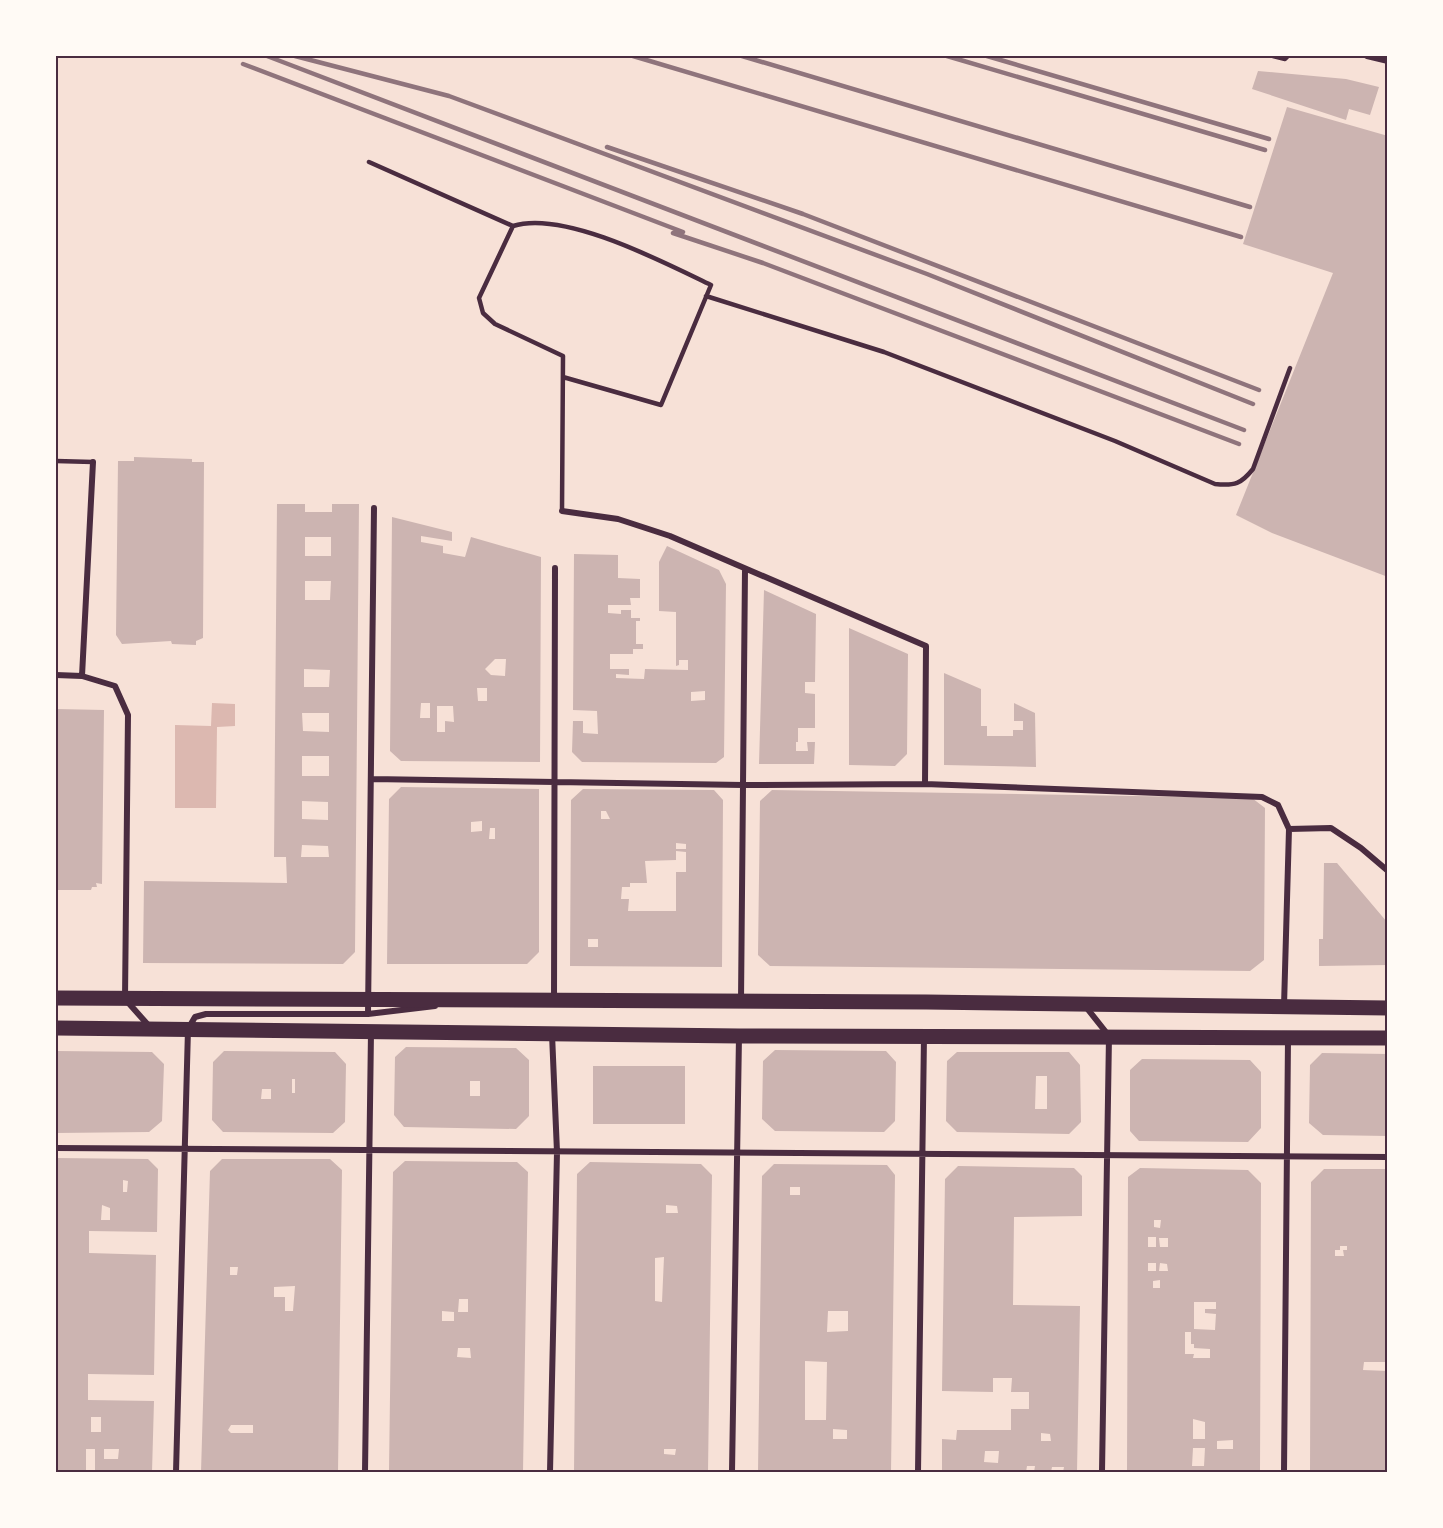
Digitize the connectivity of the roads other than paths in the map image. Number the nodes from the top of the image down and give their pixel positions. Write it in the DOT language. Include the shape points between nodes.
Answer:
graph roads {
  1 [pos="1273,56"];
  2 [pos="1288,56"];
  3 [pos="1367,56"];
  4 [pos="1388,60"];
  5 [pos="369,162"];
  6 [pos="513,226"];
  7 [pos="706,296"];
  8 [pos="1290,368"];
  9 [pos="563,377"];
  10 [pos="56,461"];
  11 [pos="93,462"];
  12 [pos="374,508"];
  13 [pos="562,511"];
  14 [pos="555,568"];
  15 [pos="745,569"];
  16 [pos="56,675"];
  17 [pos="81,676"];
  18 [pos="372,780"];
  19 [pos="555,783"];
  20 [pos="925,784"];
  21 [pos="743,785"];
  22 [pos="1289,829"];
  23 [pos="1388,871"];
  24 [pos="56,998"];
  25 [pos="125,999"];
  26 [pos="554,1000"];
  27 [pos="741,1001"];
  28 [pos="1083,1004"];
  29 [pos="1284,1006"];
  30 [pos="368,1007"];
  31 [pos="1388,1008"];
  32 [pos="56,1028"];
  33 [pos="152,1029"];
  34 [pos="188,1029"];
  35 [pos="371,1031"];
  36 [pos="552,1033"];
  37 [pos="924,1035"];
  38 [pos="739,1036"];
  39 [pos="1109,1036"];
  40 [pos="1288,1038"];
  41 [pos="1388,1038"];
  42 [pos="56,1148"];
  43 [pos="184,1150"];
  44 [pos="371,1151"];
  45 [pos="557,1152"];
  46 [pos="737,1153"];
  47 [pos="922,1154"];
  48 [pos="1108,1156"];
  49 [pos="1287,1157"];
  50 [pos="1388,1157"];
  51 [pos="176,1473"];
  52 [pos="365,1473"];
  53 [pos="550,1473"];
  54 [pos="732,1473"];
  55 [pos="918,1473"];
  56 [pos="1102,1473"];
  57 [pos="1284,1473"];
  1 -- 2 [label="lane"];
  3 -- 4 [label="street"];
  5 -- 6 [label="lane"];
  6 -- 7 [label="lane" via="525,222 592,232 711,285"];
  6 -- 9 [label="lane" via="479,298 483,313 495,324 563,356"];
  7 -- 8 [label="lane" via="884,352 1215,484 1233,486 1244,482 1253,469"];
  7 -- 9 [label="lane" via="661,405"];
  9 -- 13 [label="lane"];
  10 -- 11 [label="lane"];
  11 -- 17 [label="street"];
  12 -- 18 [label="street"];
  13 -- 15 [label="street" via="628,522"];
  14 -- 19 [label="street"];
  15 -- 20 [label="street" via="926,646"];
  15 -- 21 [label="street"];
  16 -- 17 [label="street"];
  17 -- 25 [label="street" via="115,686 129,715"];
  18 -- 19 [label="street"];
  18 -- 30 [label="street"];
  19 -- 21 [label="street"];
  19 -- 26 [label="street"];
  20 -- 21 [label="street"];
  20 -- 22 [label="street" via="1262,797 1278,805"];
  21 -- 27 [label="street"];
  22 -- 23 [label="street" via="1331,828"];
  22 -- 29 [label="street"];
  24 -- 25 [label="main road"];
  25 -- 30 [label="main road"];
  25 -- 33 [label="street"];
  26 -- 27 [label="main road"];
  26 -- 30 [label="main road"];
  27 -- 28 [label="main road"];
  28 -- 29 [label="main road"];
  28 -- 39 [label="street"];
  29 -- 31 [label="main road"];
  30 -- 34 [label="street" via="206,1014 195,1017"];
  32 -- 33 [label="main road"];
  33 -- 34 [label="main road"];
  34 -- 35 [label="main road"];
  34 -- 43 [label="street"];
  35 -- 36 [label="main road"];
  35 -- 44 [label="street"];
  36 -- 38 [label="main road"];
  36 -- 45 [label="street"];
  37 -- 38 [label="main road"];
  37 -- 39 [label="main road"];
  37 -- 47 [label="street"];
  38 -- 46 [label="street"];
  39 -- 40 [label="main road"];
  39 -- 48 [label="street"];
  40 -- 41 [label="main road"];
  40 -- 49 [label="street"];
  42 -- 43 [label="street"];
  43 -- 44 [label="street"];
  43 -- 51 [label="street"];
  44 -- 45 [label="street"];
  44 -- 52 [label="street"];
  45 -- 46 [label="street"];
  45 -- 53 [label="street"];
  46 -- 47 [label="street"];
  46 -- 54 [label="street"];
  47 -- 48 [label="street"];
  47 -- 55 [label="street"];
  48 -- 49 [label="street"];
  48 -- 56 [label="street"];
  49 -- 50 [label="street"];
  49 -- 57 [label="street"];
}
